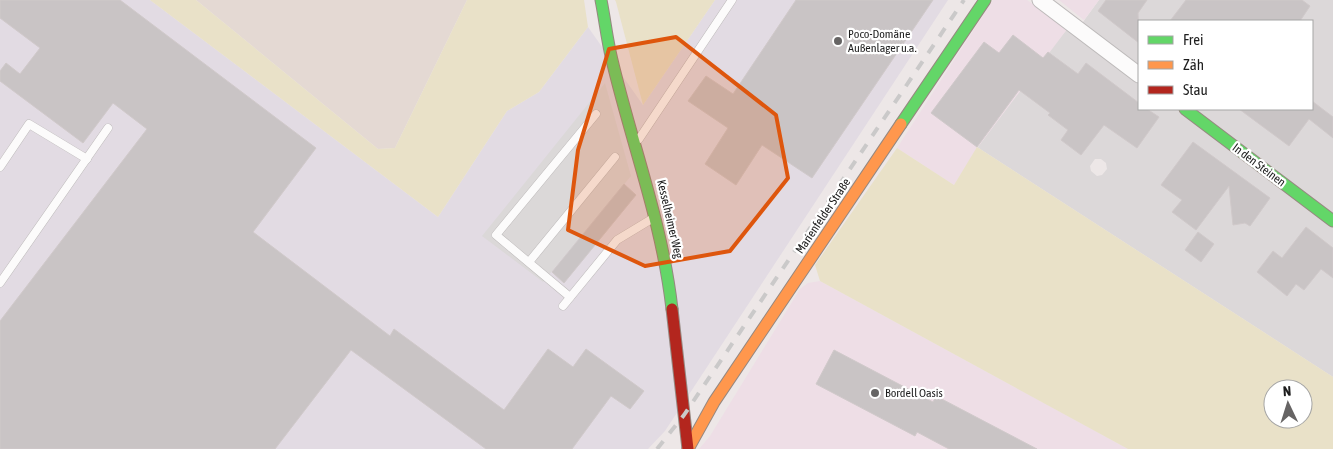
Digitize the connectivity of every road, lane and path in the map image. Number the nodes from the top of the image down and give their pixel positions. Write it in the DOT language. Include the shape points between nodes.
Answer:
graph roads {
  1 [pos="601,0"];
  2 [pos="732,0"];
  3 [pos="985,0"];
  4 [pos="1040,0"];
  5 [pos="1138,74"];
  6 [pos="1186,110"];
  7 [pos="596,114"];
  8 [pos="108,128"];
  9 [pos="637,142"];
  10 [pos="615,157"];
  11 [pos="87,159"];
  12 [pos="0,167"];
  13 [pos="656,216"];
  14 [pos="1333,220"];
  15 [pos="529,262"];
  16 [pos="0,282"];
  17 [pos="570,297"];
  18 [pos="563,306"];
  19 [pos="688,449"];
  1 -- 9 [label="street, Kesselheimer Weg" via="612,60"];
  2 -- 9 [label="lane"];
  3 -- 19 [label="street, Marienfelder Straße" via="714,402"];
  4 -- 5 [label="street"];
  6 -- 14 [label="street, In den Steinen"];
  7 -- 15 [label="lane" via="496,235"];
  8 -- 11 [label="lane"];
  9 -- 13 [label="street, Kesselheimer Weg"];
  10 -- 15 [label="lane"];
  11 -- 12 [label="lane" via="29,124"];
  11 -- 16 [label="lane"];
  13 -- 17 [label="lane" via="617,240"];
  13 -- 19 [label="street, Kesselheimer Weg" via="673,310"];
  15 -- 17 [label="lane"];
  17 -- 18 [label="lane"];
}
